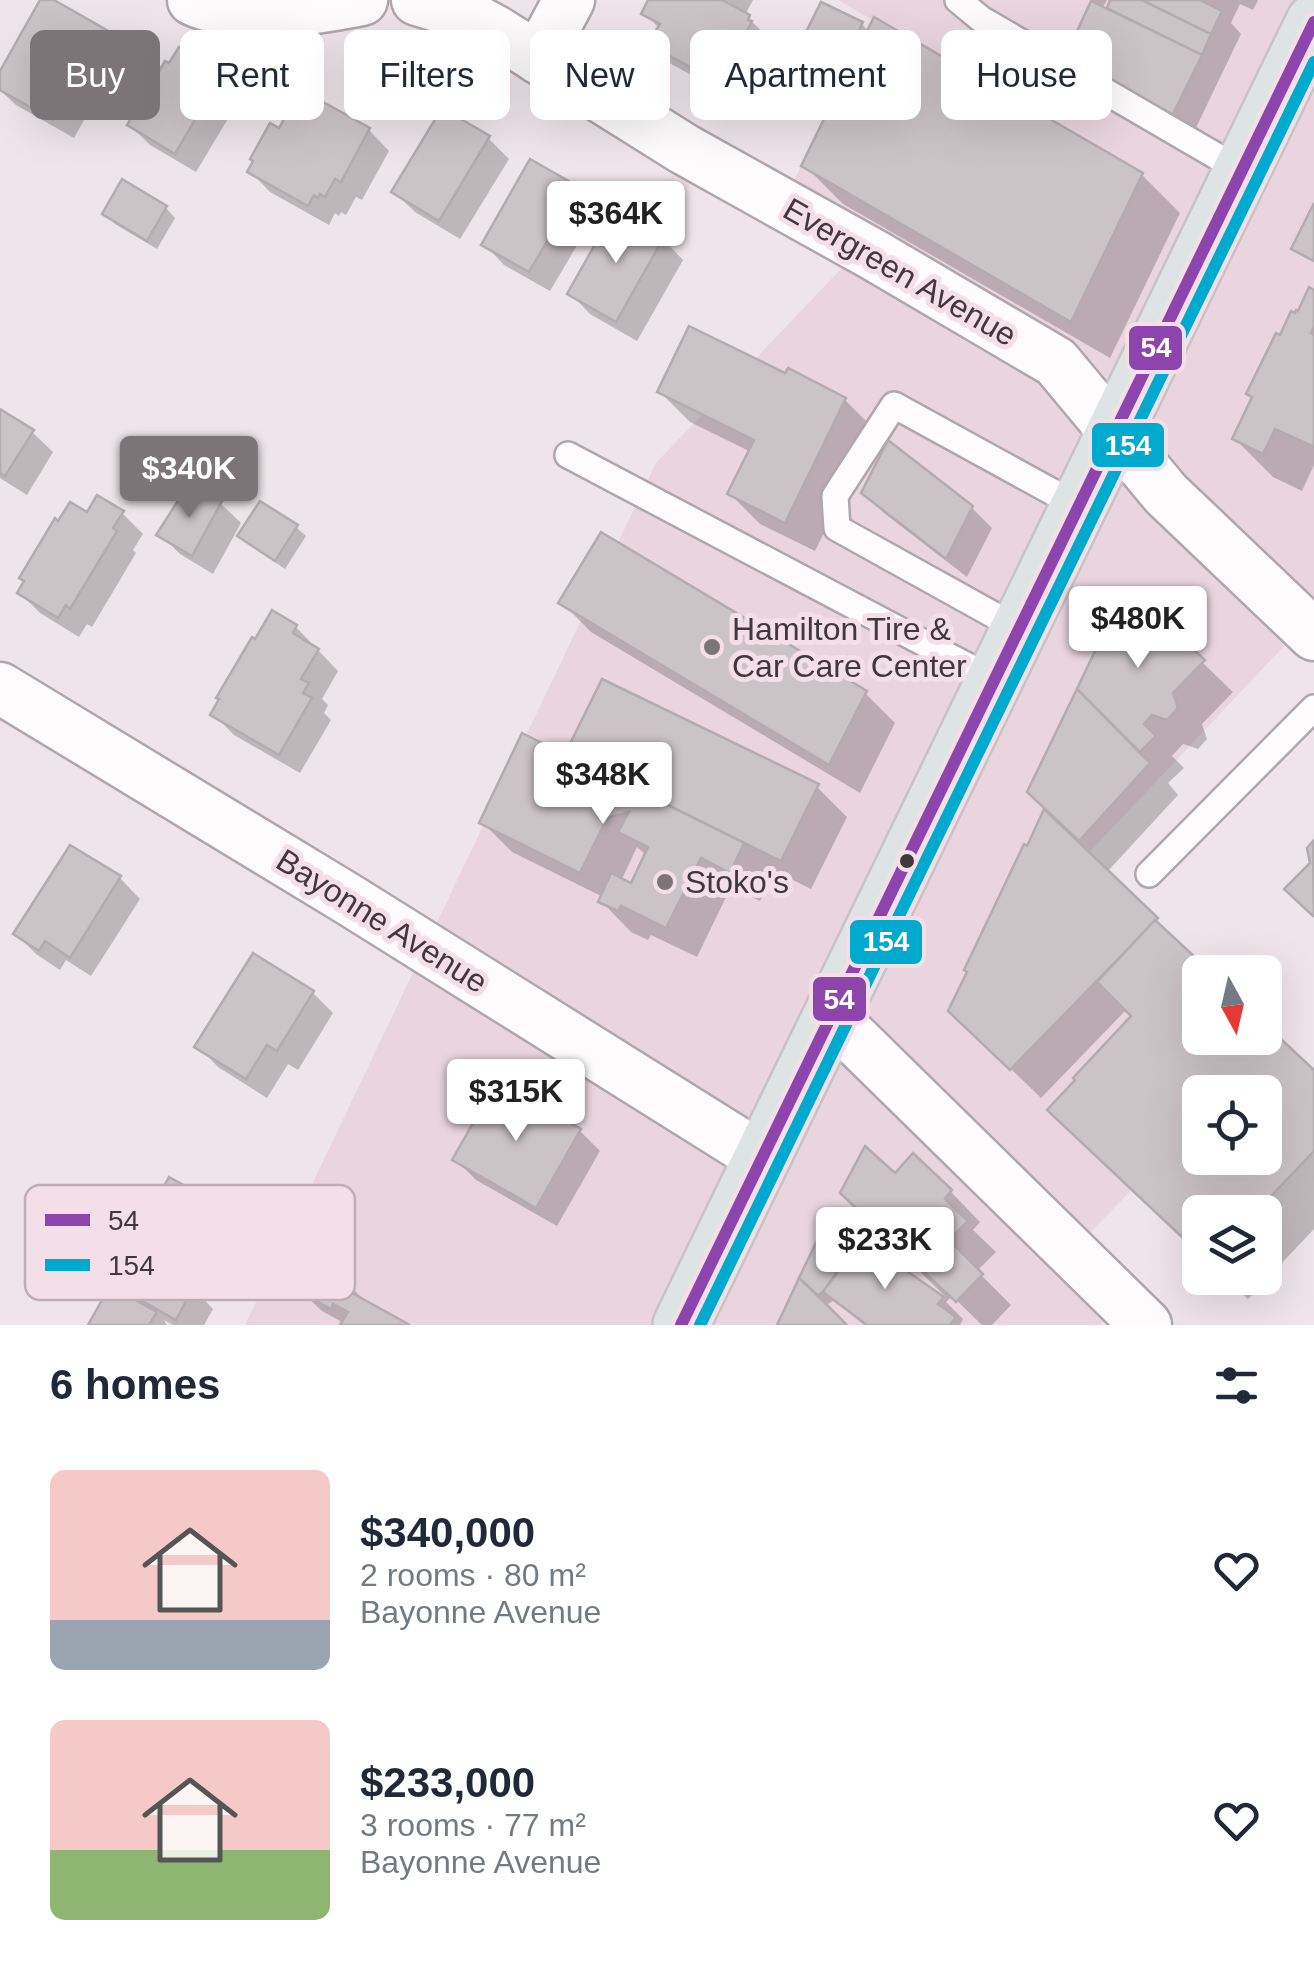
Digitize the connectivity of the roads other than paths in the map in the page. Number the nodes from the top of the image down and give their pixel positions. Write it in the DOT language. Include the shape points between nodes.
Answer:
graph roads {
  1 [pos="193,0"];
  2 [pos="362,0"];
  3 [pos="417,0"];
  4 [pos="569,0"];
  5 [pos="958,0"];
  6 [pos="1314,22"];
  7 [pos="553,30"];
  8 [pos="530,53"];
  9 [pos="636,120"];
  10 [pos="1242,171"];
  11 [pos="1115,431"];
  12 [pos="568,455"];
  13 [pos="1078,506"];
  14 [pos="1018,629"];
  15 [pos="1314,636"];
  16 [pos="994,680"];
  17 [pos="0,688"];
  18 [pos="1314,708"];
  19 [pos="1149,874"];
  20 [pos="831,1016"];
  21 [pos="762,1158"];
  22 [pos="680,1325"];
  23 [pos="1146,1325"];
  1 -- 2 [label="street" via="240,12"];
  3 -- 8 [label="street, Evergreen Avenue" via="464,14"];
  4 -- 7 [label="street"];
  5 -- 10 [label="lane"];
  6 -- 10 [label="main road"];
  9 -- 11 [label="street, Evergreen Avenue" via="1056,362"];
  10 -- 11 [label="main road"];
  11 -- 13 [label="main road"];
  11 -- 15 [label="street, Evergreen Avenue" via="1166,494"];
  12 -- 16 [label="lane"];
  13 -- 14 [label="main road"];
  13 -- 14 [label="lane" via="894,405 835,496 837,528"];
  14 -- 16 [label="main road"];
  16 -- 20 [label="main road"];
  17 -- 21 [label="street, Bayonne Avenue"];
  18 -- 19 [label="lane"];
  20 -- 21 [label="main road"];
  20 -- 23 [label="street"];
  21 -- 22 [label="main road"];
}
